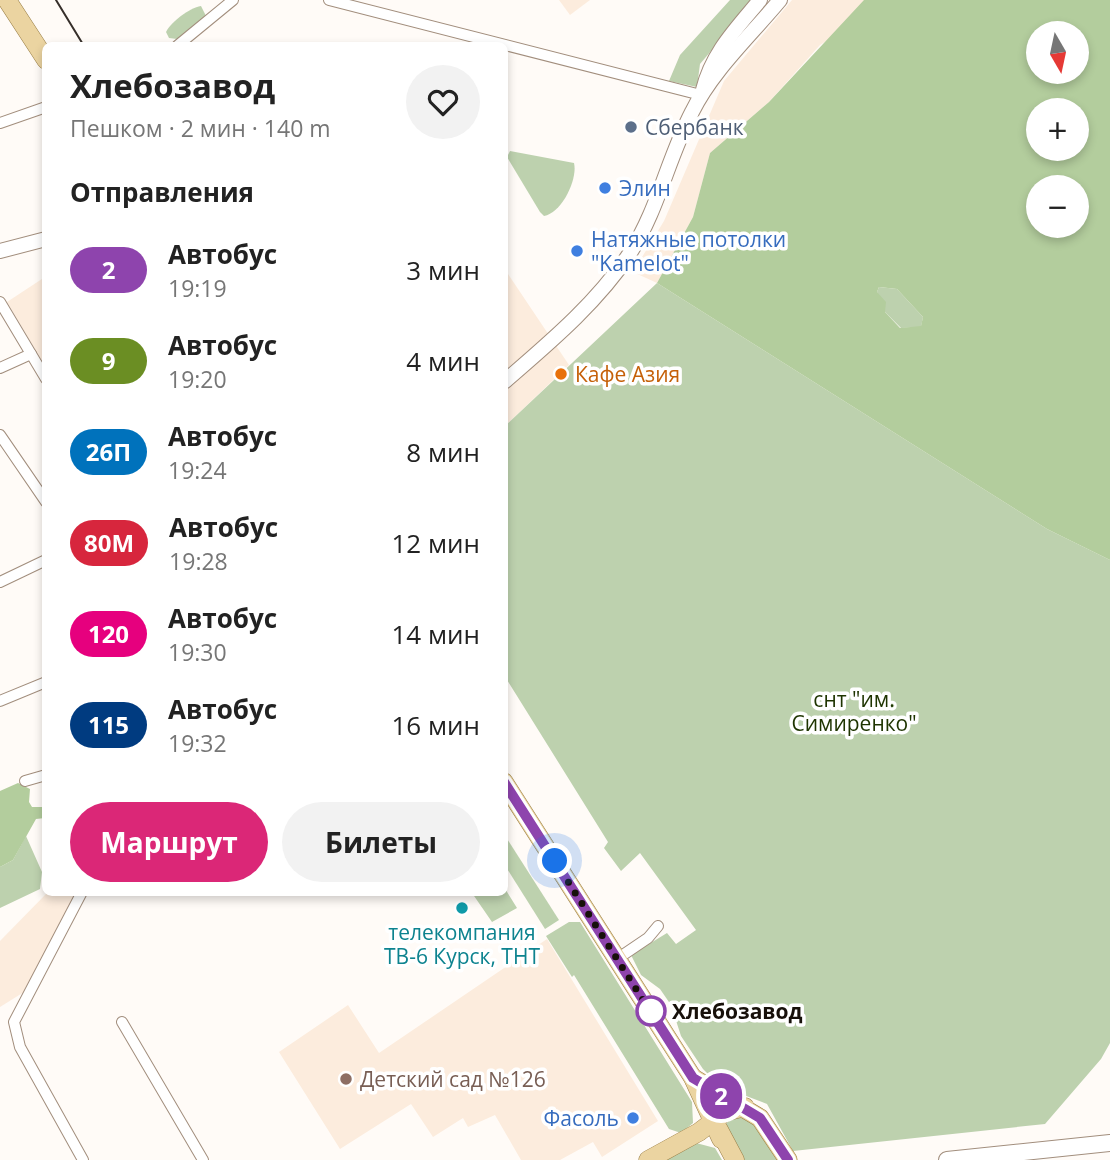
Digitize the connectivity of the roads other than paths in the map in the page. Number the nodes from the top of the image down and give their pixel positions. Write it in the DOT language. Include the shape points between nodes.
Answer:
graph roads {
  1 [pos="7,0"];
  2 [pos="233,0"];
  3 [pos="330,0"];
  4 [pos="760,0"];
  5 [pos="780,0"];
  6 [pos="182,42"];
  7 [pos="494,42"];
  8 [pos="508,46"];
  9 [pos="42,54"];
  10 [pos="701,95"];
  11 [pos="42,108"];
  12 [pos="0,123"];
  13 [pos="42,240"];
  14 [pos="0,251"];
  15 [pos="0,302"];
  16 [pos="31,355"];
  17 [pos="0,368"];
  18 [pos="42,373"];
  19 [pos="508,378"];
  20 [pos="0,435"];
  21 [pos="42,496"];
  22 [pos="42,562"];
  23 [pos="0,582"];
  24 [pos="42,684"];
  25 [pos="0,701"];
  26 [pos="42,776"];
  27 [pos="25,781"];
  28 [pos="508,788"];
  29 [pos="80,896"];
  30 [pos="659,926"];
  31 [pos="617,959"];
  32 [pos="122,1022"];
  33 [pos="693,1078"];
  34 [pos="745,1107"];
  35 [pos="718,1118"];
  36 [pos="1110,1143"];
  37 [pos="83,1160"];
  38 [pos="204,1160"];
  39 [pos="648,1160"];
  40 [pos="735,1160"];
  41 [pos="788,1160"];
  42 [pos="947,1160"];
  1 -- 9 [label="main road"];
  2 -- 6 [label="street"];
  3 -- 7 [label="street"];
  4 -- 10 [label="street" via="721,47"];
  5 -- 10 [label="street"];
  8 -- 10 [label="street"];
  10 -- 19 [label="street" via="631,252 591,302"];
  11 -- 12 [label="street"];
  13 -- 14 [label="street"];
  15 -- 16 [label="street"];
  16 -- 17 [label="street"];
  16 -- 18 [label="street"];
  20 -- 21 [label="street"];
  22 -- 23 [label="street"];
  24 -- 25 [label="street"];
  26 -- 27 [label="street"];
  28 -- 31 [label="main road"];
  29 -- 37 [label="street" via="18,1011 15,1035"];
  30 -- 31 [label="street"];
  31 -- 33 [label="main road"];
  32 -- 38 [label="street"];
  33 -- 34 [label="main road"];
  33 -- 35 [label="main road"];
  34 -- 35 [label="main road"];
  34 -- 41 [label="main road" via="760,1118"];
  35 -- 39 [label="main road"];
  35 -- 40 [label="main road" via="721,1139"];
  36 -- 42 [label="main road"];
}
